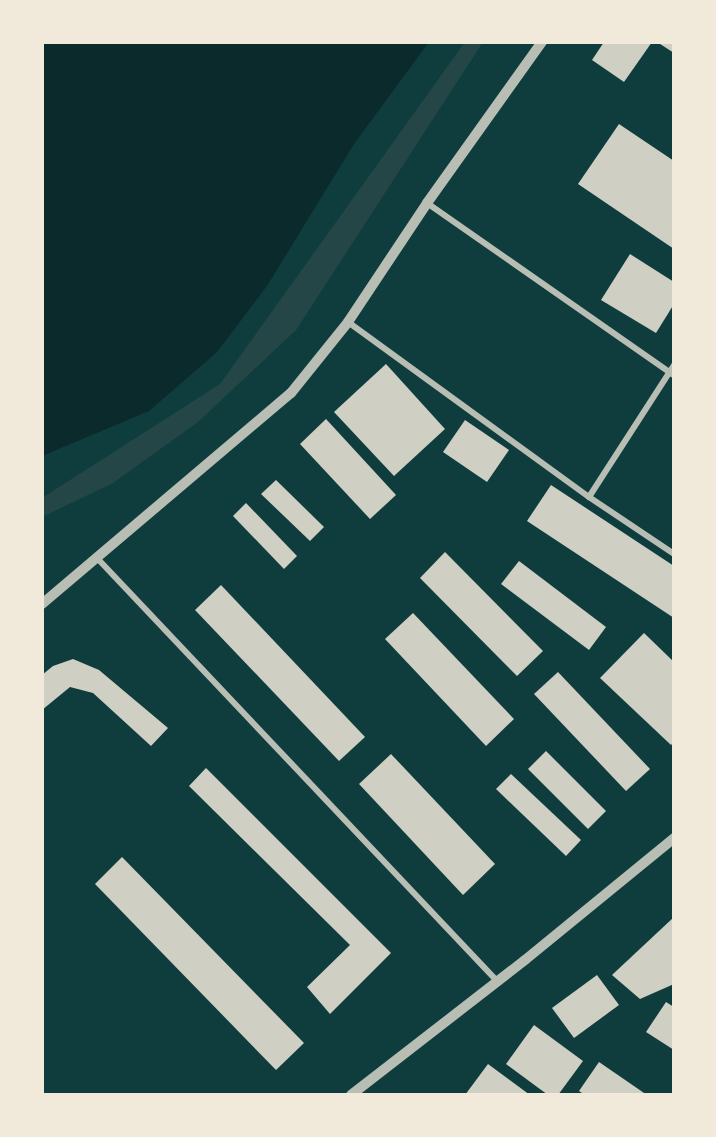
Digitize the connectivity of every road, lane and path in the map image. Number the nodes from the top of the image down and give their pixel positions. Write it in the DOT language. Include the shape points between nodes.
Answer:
graph roads {
  1 [pos="542,42"];
  2 [pos="427,204"];
  3 [pos="348,322"];
  4 [pos="674,365"];
  5 [pos="672,373"];
  6 [pos="589,496"];
  7 [pos="674,554"];
  8 [pos="97,558"];
  9 [pos="42,604"];
  10 [pos="674,838"];
  11 [pos="496,980"];
  12 [pos="351,1095"];
  1 -- 2 [label="street"];
  2 -- 3 [label="street"];
  2 -- 5 [label="street"];
  3 -- 6 [label="street"];
  3 -- 8 [label="street" via="291,393"];
  4 -- 5 [label="street"];
  5 -- 6 [label="street"];
  6 -- 7 [label="street"];
  8 -- 9 [label="street"];
  8 -- 11 [label="street"];
  10 -- 11 [label="street"];
  11 -- 12 [label="street"];
}
